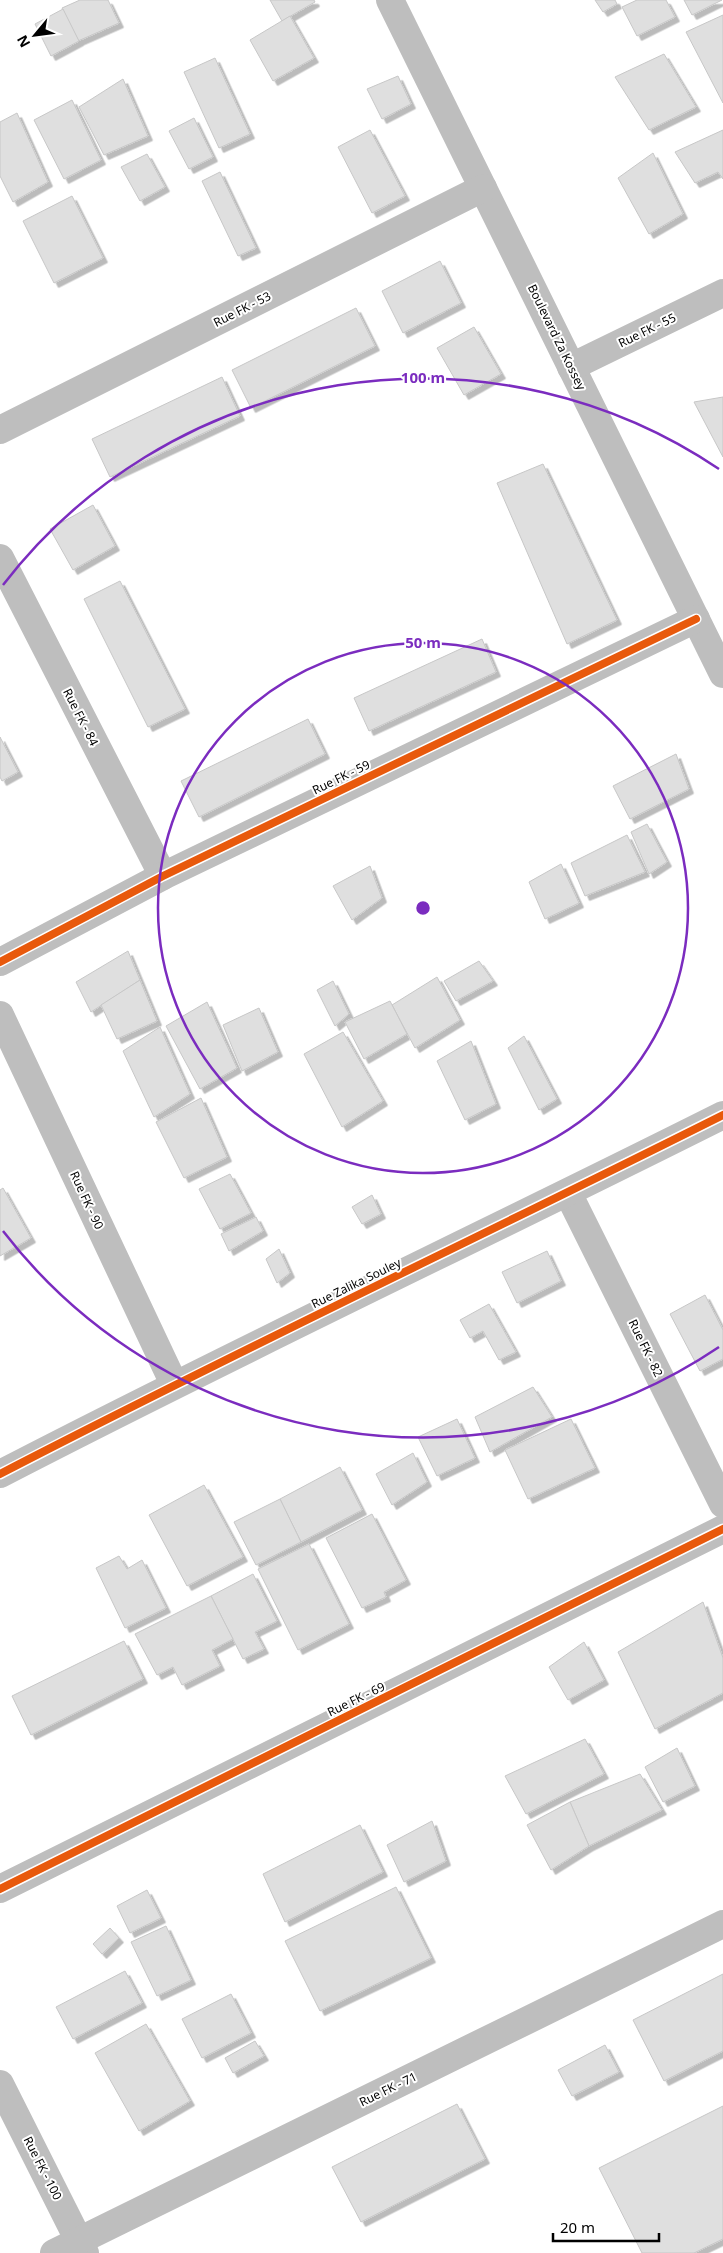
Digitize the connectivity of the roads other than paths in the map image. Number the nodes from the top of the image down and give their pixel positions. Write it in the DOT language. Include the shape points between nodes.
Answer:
graph roads {
  1 [pos="390,0"];
  2 [pos="483,188"];
  3 [pos="723,293"];
  4 [pos="571,366"];
  5 [pos="0,430"];
  6 [pos="0,558"];
  7 [pos="696,619"];
  8 [pos="723,674"];
  9 [pos="163,876"];
  10 [pos="0,962"];
  11 [pos="0,1015"];
  12 [pos="723,1115"];
  13 [pos="568,1193"];
  14 [pos="174,1384"];
  15 [pos="0,1474"];
  16 [pos="723,1504"];
  17 [pos="723,1529"];
  18 [pos="0,1889"];
  19 [pos="723,1924"];
  20 [pos="0,2084"];
  21 [pos="82,2247"];
  22 [pos="54,2253"];
  1 -- 2 [label="street, Boulevard Za Kossey"];
  2 -- 4 [label="street, Boulevard Za Kossey"];
  2 -- 5 [label="street, Rue FK - 53"];
  3 -- 4 [label="street, Rue FK - 55"];
  4 -- 7 [label="street, Boulevard Za Kossey"];
  6 -- 9 [label="street, Rue FK - 84"];
  7 -- 8 [label="street, Boulevard Za Kossey"];
  7 -- 9 [label="street, Rue FK - 59"];
  9 -- 10 [label="street, Rue FK - 59"];
  11 -- 14 [label="street, Rue FK - 90"];
  12 -- 13 [label="street, Rue Zalika Souley"];
  13 -- 14 [label="street, Rue Zalika Souley"];
  13 -- 16 [label="street, Rue FK - 82"];
  14 -- 15 [label="street, Rue Zalika Souley"];
  17 -- 18 [label="street, Rue FK - 69"];
  19 -- 21 [label="street, Rue FK - 71"];
  20 -- 21 [label="street, Rue FK - 100"];
  21 -- 22 [label="street, Rue FK - 71"];
}
